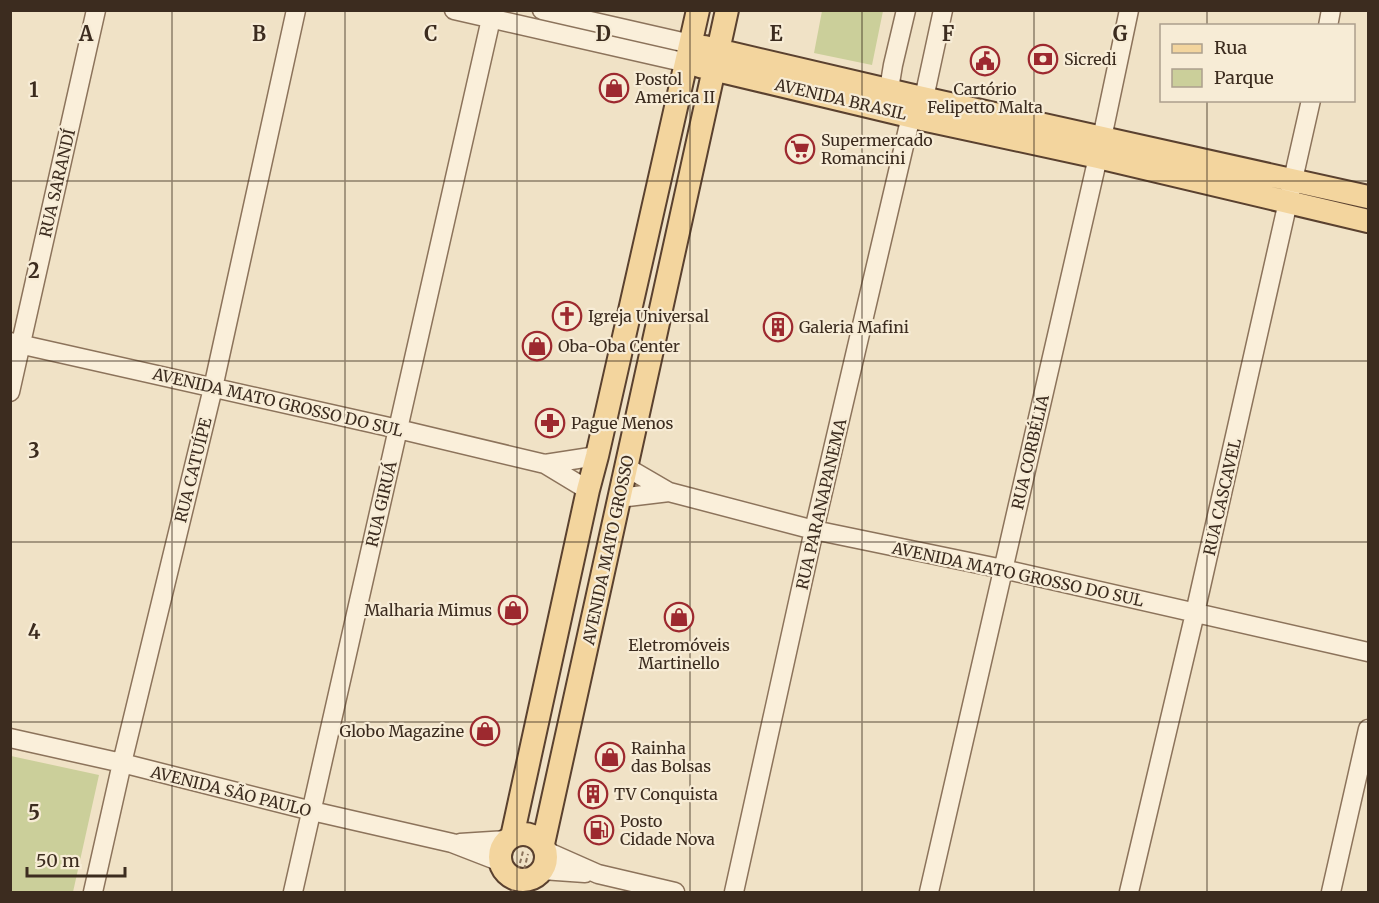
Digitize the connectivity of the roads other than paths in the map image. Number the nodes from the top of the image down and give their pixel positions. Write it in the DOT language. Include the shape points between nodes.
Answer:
graph roads {
  1 [pos="96,10"];
  2 [pos="296,10"];
  3 [pos="454,10"];
  4 [pos="698,10"];
  5 [pos="727,10"];
  6 [pos="906,10"];
  7 [pos="943,10"];
  8 [pos="1129,10"];
  9 [pos="544,11"];
  10 [pos="492,15"];
  11 [pos="603,17"];
  12 [pos="689,54"];
  13 [pos="716,60"];
  14 [pos="890,89"];
  15 [pos="1311,102"];
  16 [pos="917,107"];
  17 [pos="1100,147"];
  18 [pos="1293,180"];
  19 [pos="1368,197"];
  20 [pos="1288,202"];
  21 [pos="1368,221"];
  22 [pos="16,343"];
  23 [pos="213,388"];
  24 [pos="10,392"];
  25 [pos="398,429"];
  26 [pos="597,456"];
  27 [pos="546,464"];
  28 [pos="626,467"];
  29 [pos="588,490"];
  30 [pos="669,492"];
  31 [pos="619,498"];
  32 [pos="814,530"];
  33 [pos="1003,569"];
  34 [pos="1195,613"];
  35 [pos="1368,652"];
  36 [pos="1368,729"];
  37 [pos="10,738"];
  38 [pos="122,763"];
  39 [pos="312,811"];
  40 [pos="506,852"];
  41 [pos="540,867"];
  42 [pos="93,892"];
  43 [pos="292,892"];
  44 [pos="499,892"];
  45 [pos="675,892"];
  46 [pos="734,892"];
  47 [pos="929,892"];
  48 [pos="1129,892"];
  49 [pos="1331,892"];
  1 -- 22 [label="street, RUA SARANDÍ"];
  2 -- 23 [label="street, RUA CATUÍPE"];
  3 -- 10 [label="street, AVENIDA BRASIL"];
  4 -- 12 [label="main road, AVENIDA MATO GROSSO"];
  5 -- 13 [label="main road, AVENIDA MATO GROSSO"];
  6 -- 14 [label="street"];
  7 -- 16 [label="street, RUA PARANAPANEMA"];
  8 -- 17 [label="street, RUA CORBÉLIA"];
  9 -- 11 [label="street, AVENIDA BRASIL"];
  10 -- 12 [label="street, AVENIDA BRASIL"];
  10 -- 25 [label="street, RUA GIRUÁ"];
  11 -- 12 [label="street, AVENIDA BRASIL"];
  12 -- 13 [label="main road, AVENIDA BRASIL"];
  12 -- 26 [label="main road, AVENIDA MATO GROSSO"];
  13 -- 14 [label="main road, AVENIDA BRASIL"];
  13 -- 16 [label="main road, AVENIDA BRASIL"];
  13 -- 28 [label="main road, AVENIDA MATO GROSSO"];
  14 -- 16 [label="main road, AVENIDA BRASIL"];
  15 -- 18 [label="street, RUA CASCAVEL"];
  16 -- 17 [label="main road, AVENIDA BRASIL"];
  16 -- 32 [label="street, RUA PARANAPANEMA" via="903,142"];
  17 -- 18 [label="main road, AVENIDA BRASIL"];
  17 -- 20 [label="main road, AVENIDA BRASIL"];
  17 -- 33 [label="street, RUA CORBÉLIA"];
  18 -- 19 [label="main road, AVENIDA BRASIL"];
  18 -- 20 [label="street, RUA CASCAVEL"];
  20 -- 21 [label="main road, AVENIDA BRASIL"];
  20 -- 34 [label="street, RUA CASCAVEL"];
  22 -- 23 [label="street, AVENIDA MATO GROSSO DO SUL"];
  22 -- 24 [label="street, RUA SARANDÍ"];
  23 -- 25 [label="street, AVENIDA MATO GROSSO DO SUL"];
  23 -- 38 [label="street, RUA CATUÍPE"];
  25 -- 27 [label="street, AVENIDA MATO GROSSO DO SUL"];
  25 -- 39 [label="street, RUA GIRUÁ"];
  26 -- 27 [label="street"];
  26 -- 29 [label="main road, AVENIDA MATO GROSSO"];
  27 -- 29 [label="street"];
  28 -- 30 [label="street"];
  28 -- 31 [label="main road, AVENIDA MATO GROSSO"];
  29 -- 40 [label="main road, AVENIDA MATO GROSSO"];
  30 -- 31 [label="street"];
  30 -- 32 [label="street, AVENIDA MATO GROSSO DO SUL"];
  31 -- 41 [label="main road, AVENIDA MATO GROSSO"];
  32 -- 33 [label="street, AVENIDA MATO GROSSO DO SUL"];
  32 -- 46 [label="street, RUA PARANAPANEMA"];
  33 -- 34 [label="street, AVENIDA MATO GROSSO DO SUL"];
  33 -- 47 [label="street, RUA CORBÉLIA"];
  34 -- 35 [label="street, AVENIDA MATO GROSSO DO SUL"];
  34 -- 48 [label="street, RUA CASCAVEL"];
  36 -- 49 [label="street"];
  37 -- 38 [label="street, AVENIDA SÃO PAULO"];
  38 -- 39 [label="street, AVENIDA SÃO PAULO"];
  38 -- 42 [label="street, RUA CATUÍPE"];
  39 -- 40 [label="street, AVENIDA SÃO PAULO"];
  39 -- 43 [label="street, RUA GIRUÁ"];
  40 -- 41 [label="main road" via="508,874 519,880 531,879"];
  40 -- 41 [label="main road" via="519,834 538,839"];
  40 -- 44 [label="main road, AVENIDA MATO GROSSO"];
  41 -- 45 [label="street" via="598,874"];
}
